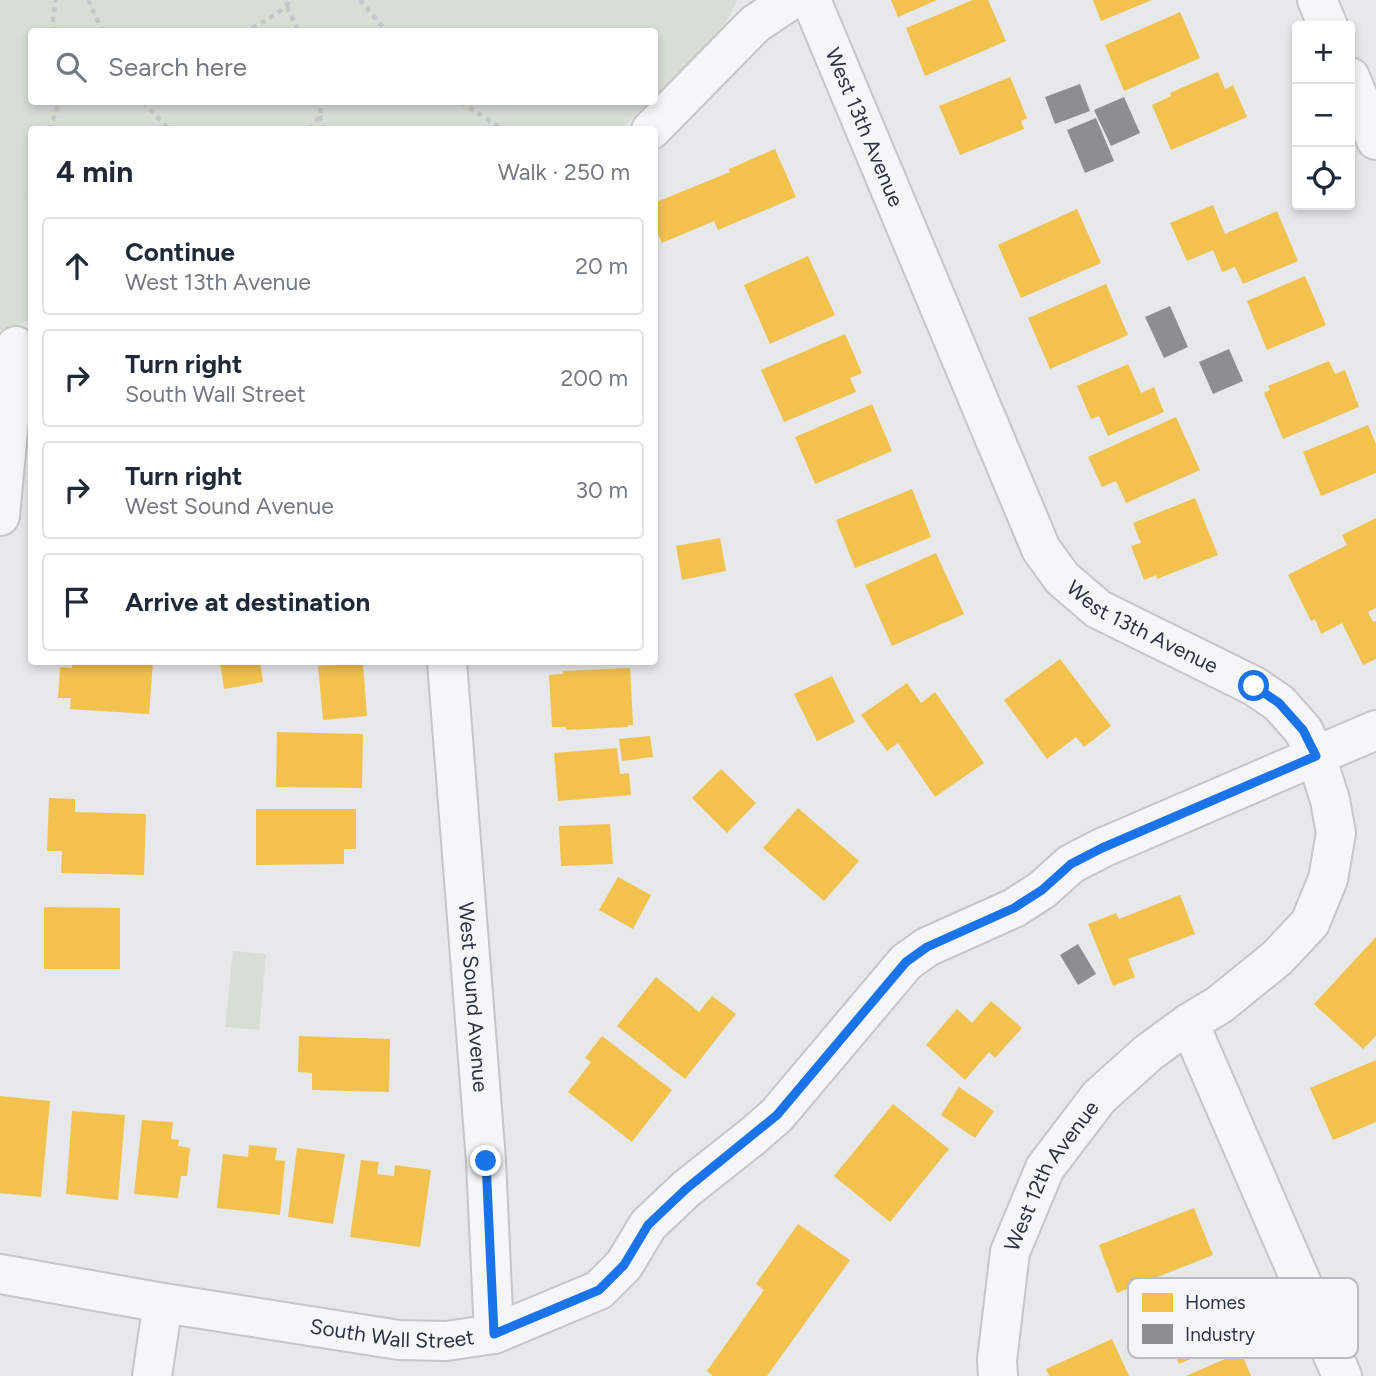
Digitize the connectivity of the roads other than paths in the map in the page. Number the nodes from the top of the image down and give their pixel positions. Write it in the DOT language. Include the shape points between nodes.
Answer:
graph roads {
  1 [pos="791,0"];
  2 [pos="811,0"];
  3 [pos="1317,0"];
  4 [pos="1326,21"];
  5 [pos="1353,84"];
  6 [pos="655,126"];
  7 [pos="1376,139"];
  8 [pos="16,346"];
  9 [pos="0,516"];
  10 [pos="447,665"];
  11 [pos="1376,730"];
  12 [pos="1316,756"];
  13 [pos="1189,1023"];
  14 [pos="0,1275"];
  15 [pos="1300,1278"];
  16 [pos="163,1303"];
  17 [pos="494,1334"];
  18 [pos="1334,1358"];
  19 [pos="152,1376"];
  20 [pos="998,1376"];
  21 [pos="1342,1376"];
  1 -- 6 [label="street" via="755,24"];
  2 -- 12 [label="street, West 13th Avenue" via="1041,549 1062,578 1098,609 1254,686 1279,703 1303,730"];
  3 -- 4 [label="street"];
  5 -- 7 [label="street"];
  8 -- 9 [label="street"];
  10 -- 17 [label="street, West Sound Avenue" via="486,1161"];
  11 -- 12 [label="street, South Wall Street"];
  12 -- 13 [label="street, West 13th Avenue" via="1336,833 1328,879 1310,922 1278,958"];
  12 -- 17 [label="street, South Wall Street" via="1102,848 1071,864 1014,908 927,947 906,962 777,1115 648,1225 624,1265 599,1290"];
  13 -- 15 [label="street"];
  13 -- 20 [label="street, West 12th Avenue" via="1147,1053 1099,1097 1045,1168 1010,1252"];
  14 -- 16 [label="street, South Wall Street"];
  16 -- 17 [label="street, South Wall Street" via="399,1340 446,1341"];
  16 -- 19 [label="street"];
  18 -- 21 [label="street"];
}
